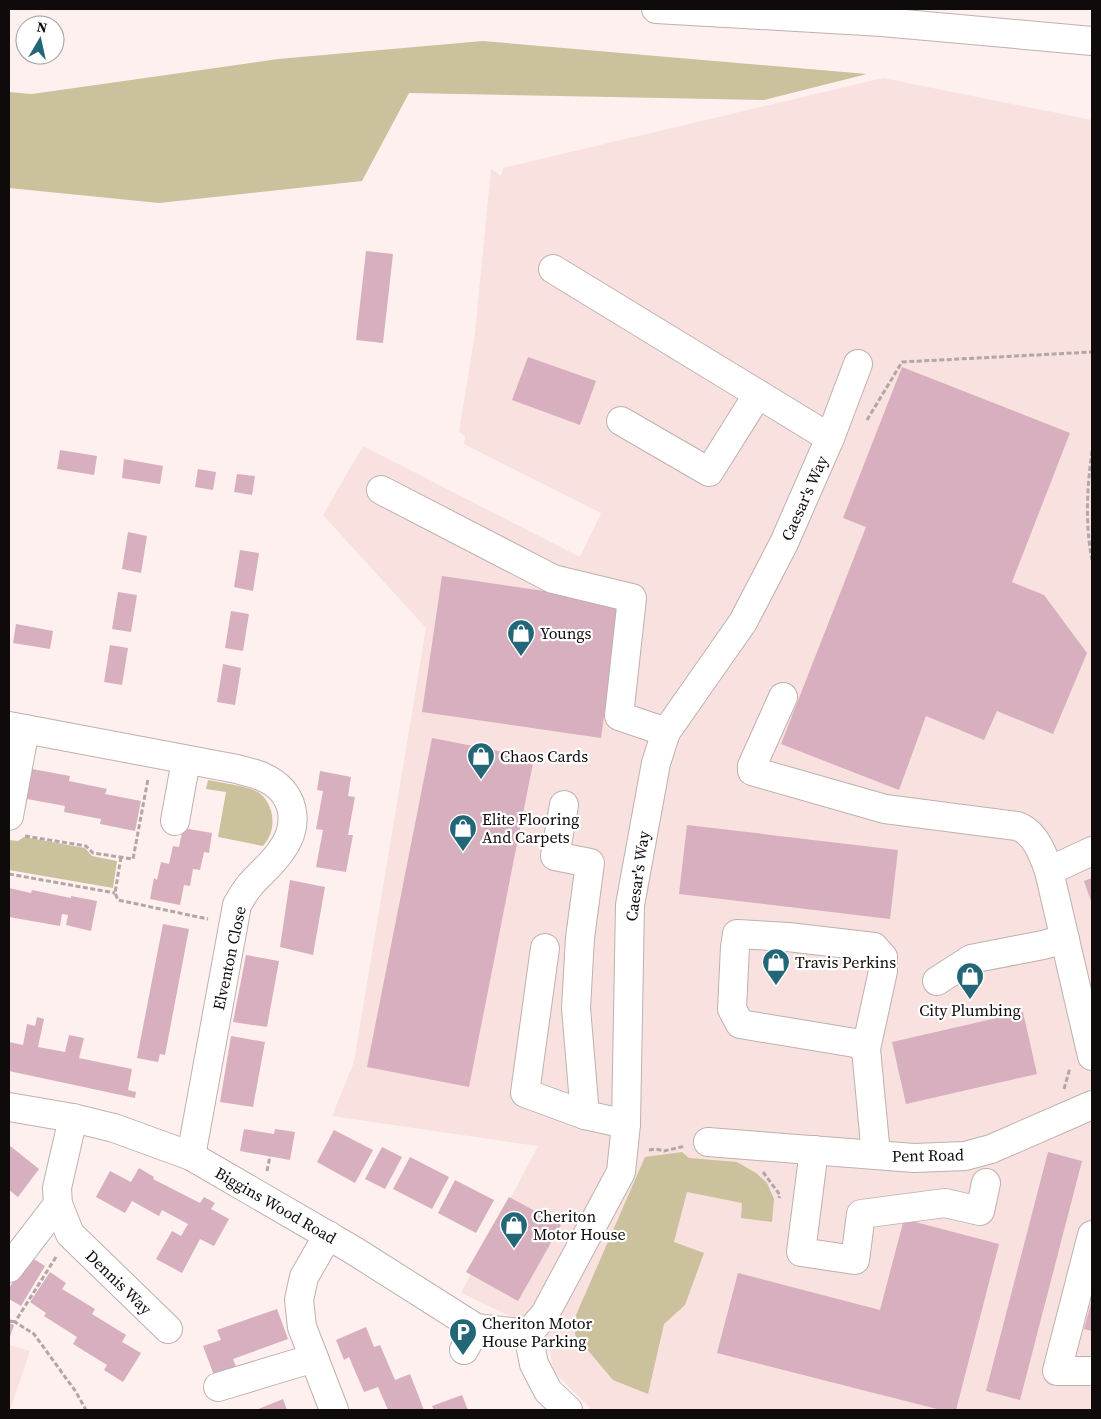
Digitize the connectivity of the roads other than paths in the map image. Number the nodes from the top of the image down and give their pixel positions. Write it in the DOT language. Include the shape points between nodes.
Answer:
graph roads {
  1 [pos="656,9"];
  2 [pos="1092,41"];
  3 [pos="553,269"];
  4 [pos="858,364"];
  5 [pos="758,394"];
  6 [pos="621,421"];
  7 [pos="830,438"];
  8 [pos="381,490"];
  9 [pos="783,697"];
  10 [pos="17,728"];
  11 [pos="666,732"];
  12 [pos="186,760"];
  13 [pos="564,805"];
  14 [pos="175,821"];
  15 [pos="15,824"];
  16 [pos="1092,851"];
  17 [pos="1045,861"];
  18 [pos="1065,939"];
  19 [pos="545,948"];
  20 [pos="937,981"];
  21 [pos="866,1049"];
  22 [pos="1080,1058"];
  23 [pos="1092,1105"];
  24 [pos="9,1107"];
  25 [pos="585,1114"];
  26 [pos="73,1118"];
  27 [pos="626,1124"];
  28 [pos="701,1144"];
  29 [pos="814,1150"];
  30 [pos="876,1155"];
  31 [pos="192,1156"];
  32 [pos="986,1183"];
  33 [pos="58,1204"];
  34 [pos="328,1235"];
  35 [pos="1092,1235"];
  36 [pos="9,1268"];
  37 [pos="168,1329"];
  38 [pos="528,1334"];
  39 [pos="314,1358"];
  40 [pos="1092,1371"];
  41 [pos="218,1387"];
  42 [pos="334,1410"];
  43 [pos="568,1410"];
  1 -- 2 [label="main road" via="882,22"];
  3 -- 5 [label="main road"];
  4 -- 7 [label="main road, Caesar's Way"];
  5 -- 6 [label="main road" via="709,472"];
  5 -- 7 [label="main road"];
  7 -- 11 [label="main road, Caesar's Way" via="784,543 743,622"];
  8 -- 11 [label="main road" via="553,579 632,598 619,716"];
  9 -- 17 [label="main road" via="752,771 885,809 1017,826 1025,829"];
  10 -- 12 [label="main road, Elventon Close"];
  10 -- 15 [label="main road, Elventon Close"];
  11 -- 27 [label="main road, Caesar's Way" via="656,763 630,905"];
  12 -- 14 [label="main road"];
  12 -- 31 [label="main road, Elventon Close" via="263,777 285,794 293,810 293,828 282,850 248,887 238,905"];
  13 -- 25 [label="main road" via="555,856 590,863 580,938 576,1008"];
  16 -- 17 [label="main road"];
  17 -- 18 [label="main road"];
  18 -- 20 [label="main road" via="970,959"];
  18 -- 22 [label="main road"];
  19 -- 25 [label="main road" via="525,1093"];
  21 -- 21 [label="main road" via="855,1043 740,1024 732,1009 737,934 874,947 883,957 883,971"];
  21 -- 30 [label="main road"];
  23 -- 30 [label="main road, Pent Road" via="991,1150 965,1156 914,1158"];
  24 -- 26 [label="main road, Biggins Wood Road"];
  25 -- 27 [label="main road"];
  26 -- 31 [label="main road, Biggins Wood Road" via="114,1128"];
  26 -- 33 [label="main road, Dennis Way" via="57,1188"];
  27 -- 38 [label="main road, Caesar's Way" via="622,1172 545,1314"];
  28 -- 29 [label="main road, Pent Road"];
  29 -- 30 [label="main road, Pent Road"];
  29 -- 32 [label="main road" via="801,1252 855,1260 861,1214 945,1202 980,1211"];
  31 -- 34 [label="main road, Biggins Wood Road"];
  33 -- 36 [label="main road"];
  33 -- 37 [label="main road, Dennis Way" via="70,1234"];
  34 -- 38 [label="main road, Biggins Wood Road" via="470,1339"];
  34 -- 39 [label="main road" via="304,1277 299,1300 302,1326"];
  35 -- 40 [label="main road" via="1058,1371"];
  38 -- 43 [label="main road" via="534,1364 548,1391"];
  39 -- 41 [label="main road"];
  39 -- 42 [label="main road"];
}
